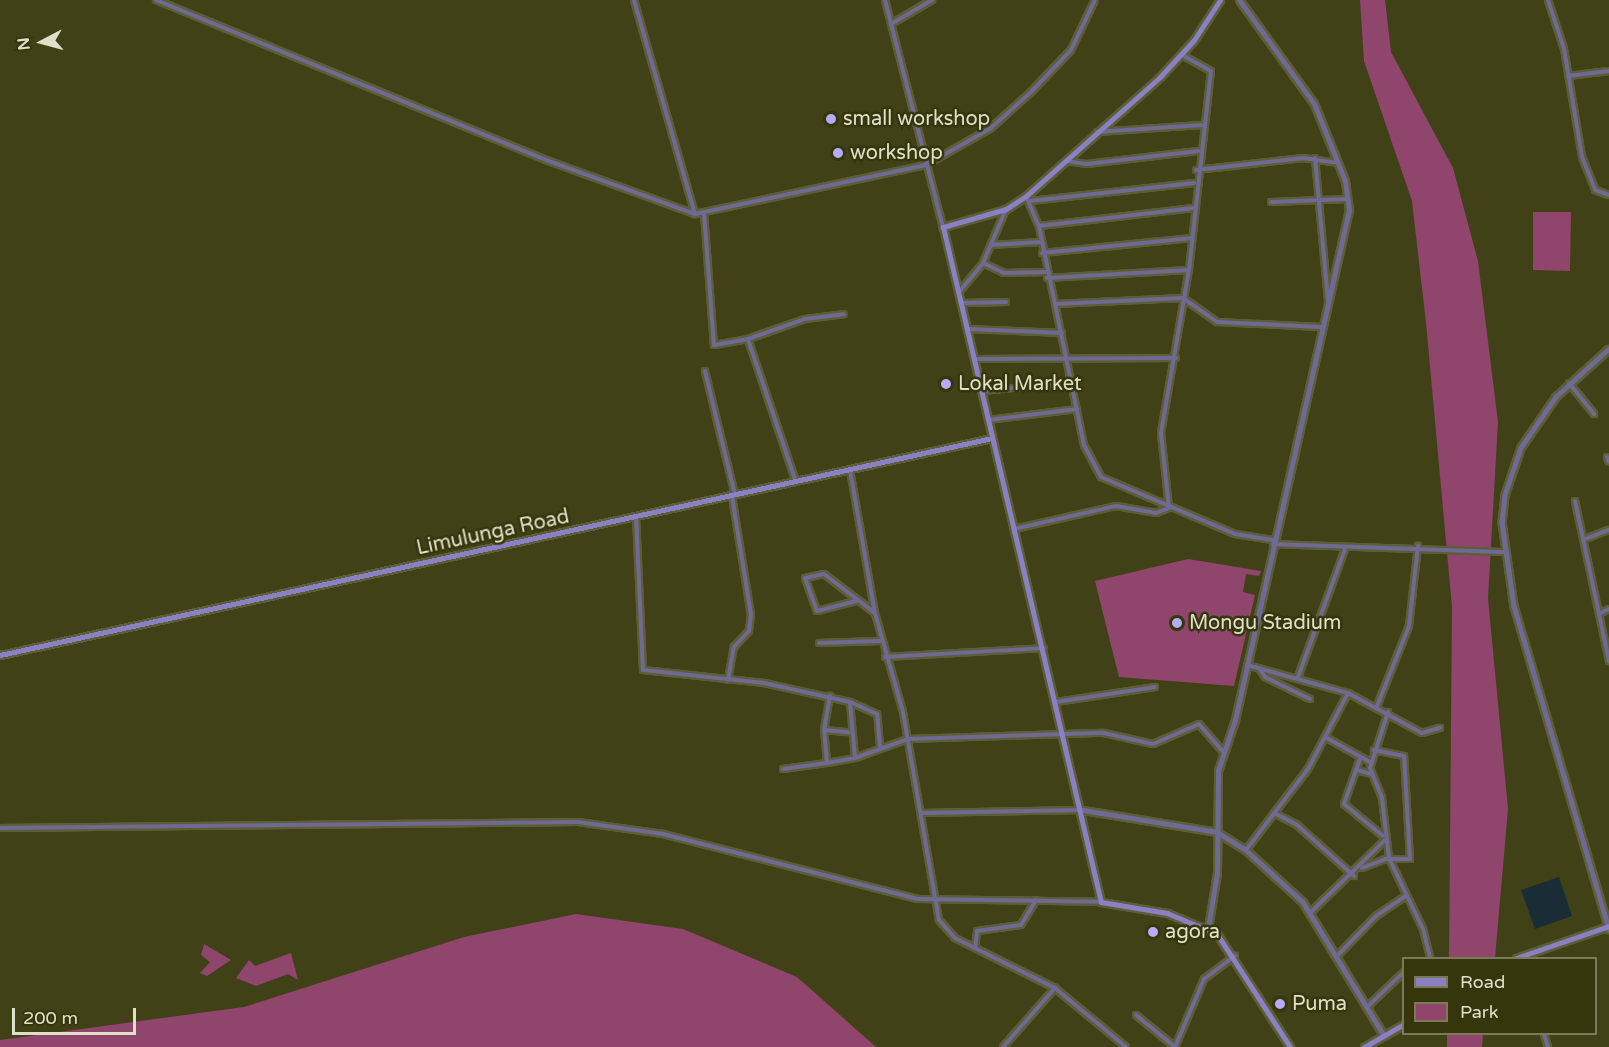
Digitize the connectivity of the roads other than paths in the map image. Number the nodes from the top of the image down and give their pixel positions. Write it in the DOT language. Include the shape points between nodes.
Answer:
graph roads {
  1 [pos="156,0"];
  2 [pos="634,0"];
  3 [pos="885,0"];
  4 [pos="932,0"];
  5 [pos="1095,0"];
  6 [pos="1220,0"];
  7 [pos="1239,0"];
  8 [pos="1548,0"];
  9 [pos="891,24"];
  10 [pos="1182,56"];
  11 [pos="1609,71"];
  12 [pos="1568,76"];
  13 [pos="1202,125"];
  14 [pos="1097,132"];
  15 [pos="1198,151"];
  16 [pos="1315,158"];
  17 [pos="1067,160"];
  18 [pos="1339,163"];
  19 [pos="926,165"];
  20 [pos="1196,170"];
  21 [pos="1194,183"];
  22 [pos="1609,195"];
  23 [pos="1028,198"];
  24 [pos="1348,199"];
  25 [pos="1319,201"];
  26 [pos="1271,202"];
  27 [pos="1194,208"];
  28 [pos="1006,209"];
  29 [pos="704,213"];
  30 [pos="695,214"];
  31 [pos="1038,226"];
  32 [pos="943,227"];
  33 [pos="1192,238"];
  34 [pos="1041,242"];
  35 [pos="991,245"];
  36 [pos="1042,254"];
  37 [pos="983,263"];
  38 [pos="1189,270"];
  39 [pos="1045,272"];
  40 [pos="1047,278"];
  41 [pos="959,292"];
  42 [pos="1183,298"];
  43 [pos="1328,300"];
  44 [pos="1006,302"];
  45 [pos="962,303"];
  46 [pos="1055,304"];
  47 [pos="844,314"];
  48 [pos="1321,327"];
  49 [pos="969,329"];
  50 [pos="1062,333"];
  51 [pos="747,339"];
  52 [pos="1609,350"];
  53 [pos="1176,358"];
  54 [pos="975,359"];
  55 [pos="1069,360"];
  56 [pos="705,371"];
  57 [pos="1073,382"];
  58 [pos="1569,383"];
  59 [pos="982,391"];
  60 [pos="1077,409"];
  61 [pos="1594,414"];
  62 [pos="988,420"];
  63 [pos="992,438"];
  64 [pos="850,470"];
  65 [pos="796,483"];
  66 [pos="733,497"];
  67 [pos="1575,501"];
  68 [pos="1169,508"];
  69 [pos="636,516"];
  70 [pos="1014,529"];
  71 [pos="1609,530"];
  72 [pos="1585,539"];
  73 [pos="1273,542"];
  74 [pos="1418,546"];
  75 [pos="1345,549"];
  76 [pos="1506,552"];
  77 [pos="856,601"];
  78 [pos="1609,609"];
  79 [pos="875,613"];
  80 [pos="1599,614"];
  81 [pos="880,641"];
  82 [pos="819,643"];
  83 [pos="1044,648"];
  84 [pos="0,655"];
  85 [pos="885,657"];
  86 [pos="1609,661"];
  87 [pos="1246,665"];
  88 [pos="1258,668"];
  89 [pos="1298,677"];
  90 [pos="728,680"];
  91 [pos="1155,687"];
  92 [pos="1348,693"];
  93 [pos="830,696"];
  94 [pos="1310,699"];
  95 [pos="850,702"];
  96 [pos="1056,702"];
  97 [pos="1377,706"];
  98 [pos="1389,712"];
  99 [pos="1440,728"];
  100 [pos="824,730"];
  101 [pos="849,732"];
  102 [pos="1064,733"];
  103 [pos="1325,737"];
  104 [pos="908,739"];
  105 [pos="880,746"];
  106 [pos="1374,750"];
  107 [pos="1223,752"];
  108 [pos="855,758"];
  109 [pos="1360,759"];
  110 [pos="827,762"];
  111 [pos="1370,762"];
  112 [pos="783,770"];
  113 [pos="1358,770"];
  114 [pos="1371,774"];
  115 [pos="1083,810"];
  116 [pos="921,813"];
  117 [pos="1274,813"];
  118 [pos="0,828"];
  119 [pos="1217,832"];
  120 [pos="1384,839"];
  121 [pos="1246,850"];
  122 [pos="1389,858"];
  123 [pos="1362,868"];
  124 [pos="1354,876"];
  125 [pos="1406,896"];
  126 [pos="1036,899"];
  127 [pos="938,900"];
  128 [pos="1101,902"];
  129 [pos="1311,912"];
  130 [pos="1609,927"];
  131 [pos="1208,928"];
  132 [pos="975,949"];
  133 [pos="1235,956"];
  134 [pos="1337,956"];
  135 [pos="1430,957"];
  136 [pos="1523,957"];
  137 [pos="1402,974"];
  138 [pos="1055,988"];
  139 [pos="1368,1006"];
  140 [pos="1136,1015"];
  141 [pos="1402,1025"];
  142 [pos="1384,1035"];
  143 [pos="1003,1047"];
  144 [pos="1126,1047"];
  145 [pos="1175,1047"];
  146 [pos="1290,1047"];
  147 [pos="1364,1047"];
  1 -- 30 [label="street" via="546,160"];
  2 -- 30 [label="street"];
  3 -- 9 [label="street"];
  4 -- 9 [label="street"];
  5 -- 19 [label="street" via="1071,50 1031,92 991,128"];
  6 -- 10 [label="main road"];
  7 -- 18 [label="street" via="1306,89"];
  8 -- 12 [label="street"];
  9 -- 19 [label="street"];
  10 -- 13 [label="street" via="1211,71"];
  10 -- 14 [label="main road"];
  11 -- 12 [label="street"];
  12 -- 22 [label="street" via="1584,163 1595,190"];
  13 -- 14 [label="street"];
  13 -- 15 [label="street"];
  14 -- 17 [label="main road"];
  15 -- 17 [label="street" via="1087,164"];
  15 -- 20 [label="street"];
  16 -- 18 [label="street"];
  16 -- 20 [label="street"];
  16 -- 25 [label="street"];
  17 -- 23 [label="main road"];
  18 -- 24 [label="street"];
  19 -- 29 [label="street"];
  19 -- 32 [label="street"];
  20 -- 21 [label="street"];
  21 -- 23 [label="street"];
  21 -- 27 [label="street"];
  23 -- 28 [label="main road"];
  23 -- 31 [label="street"];
  24 -- 25 [label="street"];
  24 -- 43 [label="street" via="1348,222"];
  25 -- 26 [label="street"];
  25 -- 43 [label="street"];
  27 -- 31 [label="street"];
  27 -- 33 [label="street"];
  28 -- 32 [label="main road"];
  28 -- 35 [label="street"];
  29 -- 30 [label="street"];
  29 -- 51 [label="street" via="714,345"];
  31 -- 34 [label="street"];
  32 -- 41 [label="main road"];
  33 -- 36 [label="street"];
  33 -- 38 [label="street"];
  34 -- 35 [label="street"];
  34 -- 36 [label="street"];
  35 -- 37 [label="street"];
  36 -- 39 [label="street"];
  37 -- 39 [label="street" via="1004,273"];
  37 -- 41 [label="street"];
  38 -- 40 [label="street"];
  38 -- 42 [label="street"];
  39 -- 40 [label="street"];
  40 -- 46 [label="street"];
  41 -- 45 [label="main road"];
  42 -- 46 [label="street"];
  42 -- 48 [label="street" via="1217,322"];
  42 -- 53 [label="street"];
  43 -- 48 [label="street"];
  44 -- 45 [label="street"];
  45 -- 49 [label="main road"];
  46 -- 50 [label="street"];
  47 -- 51 [label="street" via="805,319"];
  48 -- 73 [label="street"];
  49 -- 50 [label="street"];
  49 -- 54 [label="main road"];
  50 -- 55 [label="street"];
  51 -- 65 [label="street"];
  52 -- 58 [label="street"];
  53 -- 55 [label="street"];
  53 -- 68 [label="street" via="1161,433"];
  54 -- 55 [label="street"];
  54 -- 59 [label="main road"];
  55 -- 57 [label="street"];
  56 -- 66 [label="street"];
  57 -- 59 [label="street"];
  57 -- 60 [label="street"];
  58 -- 61 [label="street"];
  58 -- 76 [label="street" via="1521,448 1510,474 1502,522"];
  59 -- 62 [label="main road"];
  60 -- 62 [label="street"];
  60 -- 68 [label="street" via="1088,456 1101,477"];
  62 -- 63 [label="main road"];
  63 -- 64 [label="main road, Limulunga Road"];
  63 -- 70 [label="main road"];
  64 -- 65 [label="main road, Limulunga Road"];
  64 -- 79 [label="street"];
  65 -- 66 [label="main road, Limulunga Road"];
  66 -- 69 [label="main road, Limulunga Road"];
  66 -- 90 [label="street" via="751,615 749,631 734,647"];
  67 -- 72 [label="street"];
  68 -- 70 [label="street" via="1156,513 1116,506"];
  68 -- 73 [label="street" via="1235,534"];
  69 -- 84 [label="main road, Limulunga Road"];
  69 -- 90 [label="street" via="643,670"];
  70 -- 83 [label="main road"];
  71 -- 72 [label="street"];
  72 -- 80 [label="street"];
  73 -- 75 [label="street"];
  73 -- 87 [label="street"];
  74 -- 75 [label="street"];
  74 -- 76 [label="street"];
  74 -- 97 [label="street" via="1409,626"];
  75 -- 89 [label="street"];
  76 -- 130 [label="street" via="1514,606"];
  77 -- 77 [label="street" via="824,574 805,578 817,611"];
  77 -- 79 [label="street"];
  78 -- 80 [label="street"];
  79 -- 81 [label="street"];
  80 -- 86 [label="street"];
  81 -- 82 [label="street"];
  81 -- 85 [label="street"];
  83 -- 85 [label="street"];
  83 -- 96 [label="main road"];
  85 -- 104 [label="street"];
  87 -- 88 [label="street"];
  87 -- 107 [label="street"];
  88 -- 89 [label="street"];
  88 -- 94 [label="street" via="1265,677"];
  89 -- 92 [label="street"];
  90 -- 93 [label="street"];
  91 -- 96 [label="street"];
  92 -- 97 [label="street"];
  92 -- 103 [label="street"];
  93 -- 95 [label="street"];
  93 -- 100 [label="street"];
  95 -- 101 [label="street"];
  95 -- 105 [label="street" via="877,714"];
  96 -- 102 [label="main road"];
  97 -- 98 [label="street"];
  98 -- 99 [label="street" via="1422,733"];
  98 -- 106 [label="street"];
  100 -- 101 [label="street"];
  100 -- 110 [label="street"];
  101 -- 108 [label="street"];
  102 -- 104 [label="street" via="989,740"];
  102 -- 107 [label="street" via="1110,734 1126,742 1153,744 1198,724"];
  102 -- 115 [label="main road"];
  103 -- 109 [label="street"];
  103 -- 117 [label="street"];
  104 -- 105 [label="street"];
  104 -- 116 [label="street"];
  105 -- 108 [label="street"];
  106 -- 111 [label="street"];
  106 -- 122 [label="street" via="1401,752 1406,762 1410,861"];
  107 -- 119 [label="street"];
  108 -- 110 [label="street"];
  109 -- 111 [label="street"];
  109 -- 113 [label="street"];
  110 -- 112 [label="street"];
  111 -- 114 [label="street"];
  113 -- 114 [label="street"];
  113 -- 120 [label="street" via="1344,804"];
  114 -- 120 [label="street" via="1382,798"];
  115 -- 116 [label="street"];
  115 -- 119 [label="street"];
  115 -- 128 [label="main road"];
  116 -- 127 [label="street"];
  117 -- 121 [label="street"];
  117 -- 124 [label="street" via="1296,824"];
  118 -- 127 [label="street" via="578,822 663,834"];
  119 -- 121 [label="street"];
  119 -- 131 [label="street" via="1217,873"];
  120 -- 122 [label="street"];
  120 -- 123 [label="street"];
  121 -- 129 [label="street" via="1286,883"];
  122 -- 123 [label="street"];
  122 -- 125 [label="street"];
  123 -- 124 [label="street"];
  124 -- 129 [label="street"];
  125 -- 134 [label="street" via="1376,916"];
  125 -- 135 [label="street" via="1423,929"];
  126 -- 127 [label="street"];
  126 -- 128 [label="street"];
  126 -- 132 [label="street" via="1021,925 977,932"];
  127 -- 132 [label="street" via="939,920"];
  128 -- 131 [label="main road" via="1167,913"];
  129 -- 134 [label="street"];
  130 -- 136 [label="main road"];
  131 -- 133 [label="main road"];
  132 -- 138 [label="street"];
  133 -- 145 [label="street" via="1203,979"];
  133 -- 146 [label="main road"];
  134 -- 139 [label="street"];
  137 -- 139 [label="street"];
  138 -- 143 [label="street"];
  138 -- 144 [label="street"];
  139 -- 142 [label="street"];
  140 -- 145 [label="street"];
  141 -- 142 [label="main road"];
  142 -- 147 [label="main road"];
}
